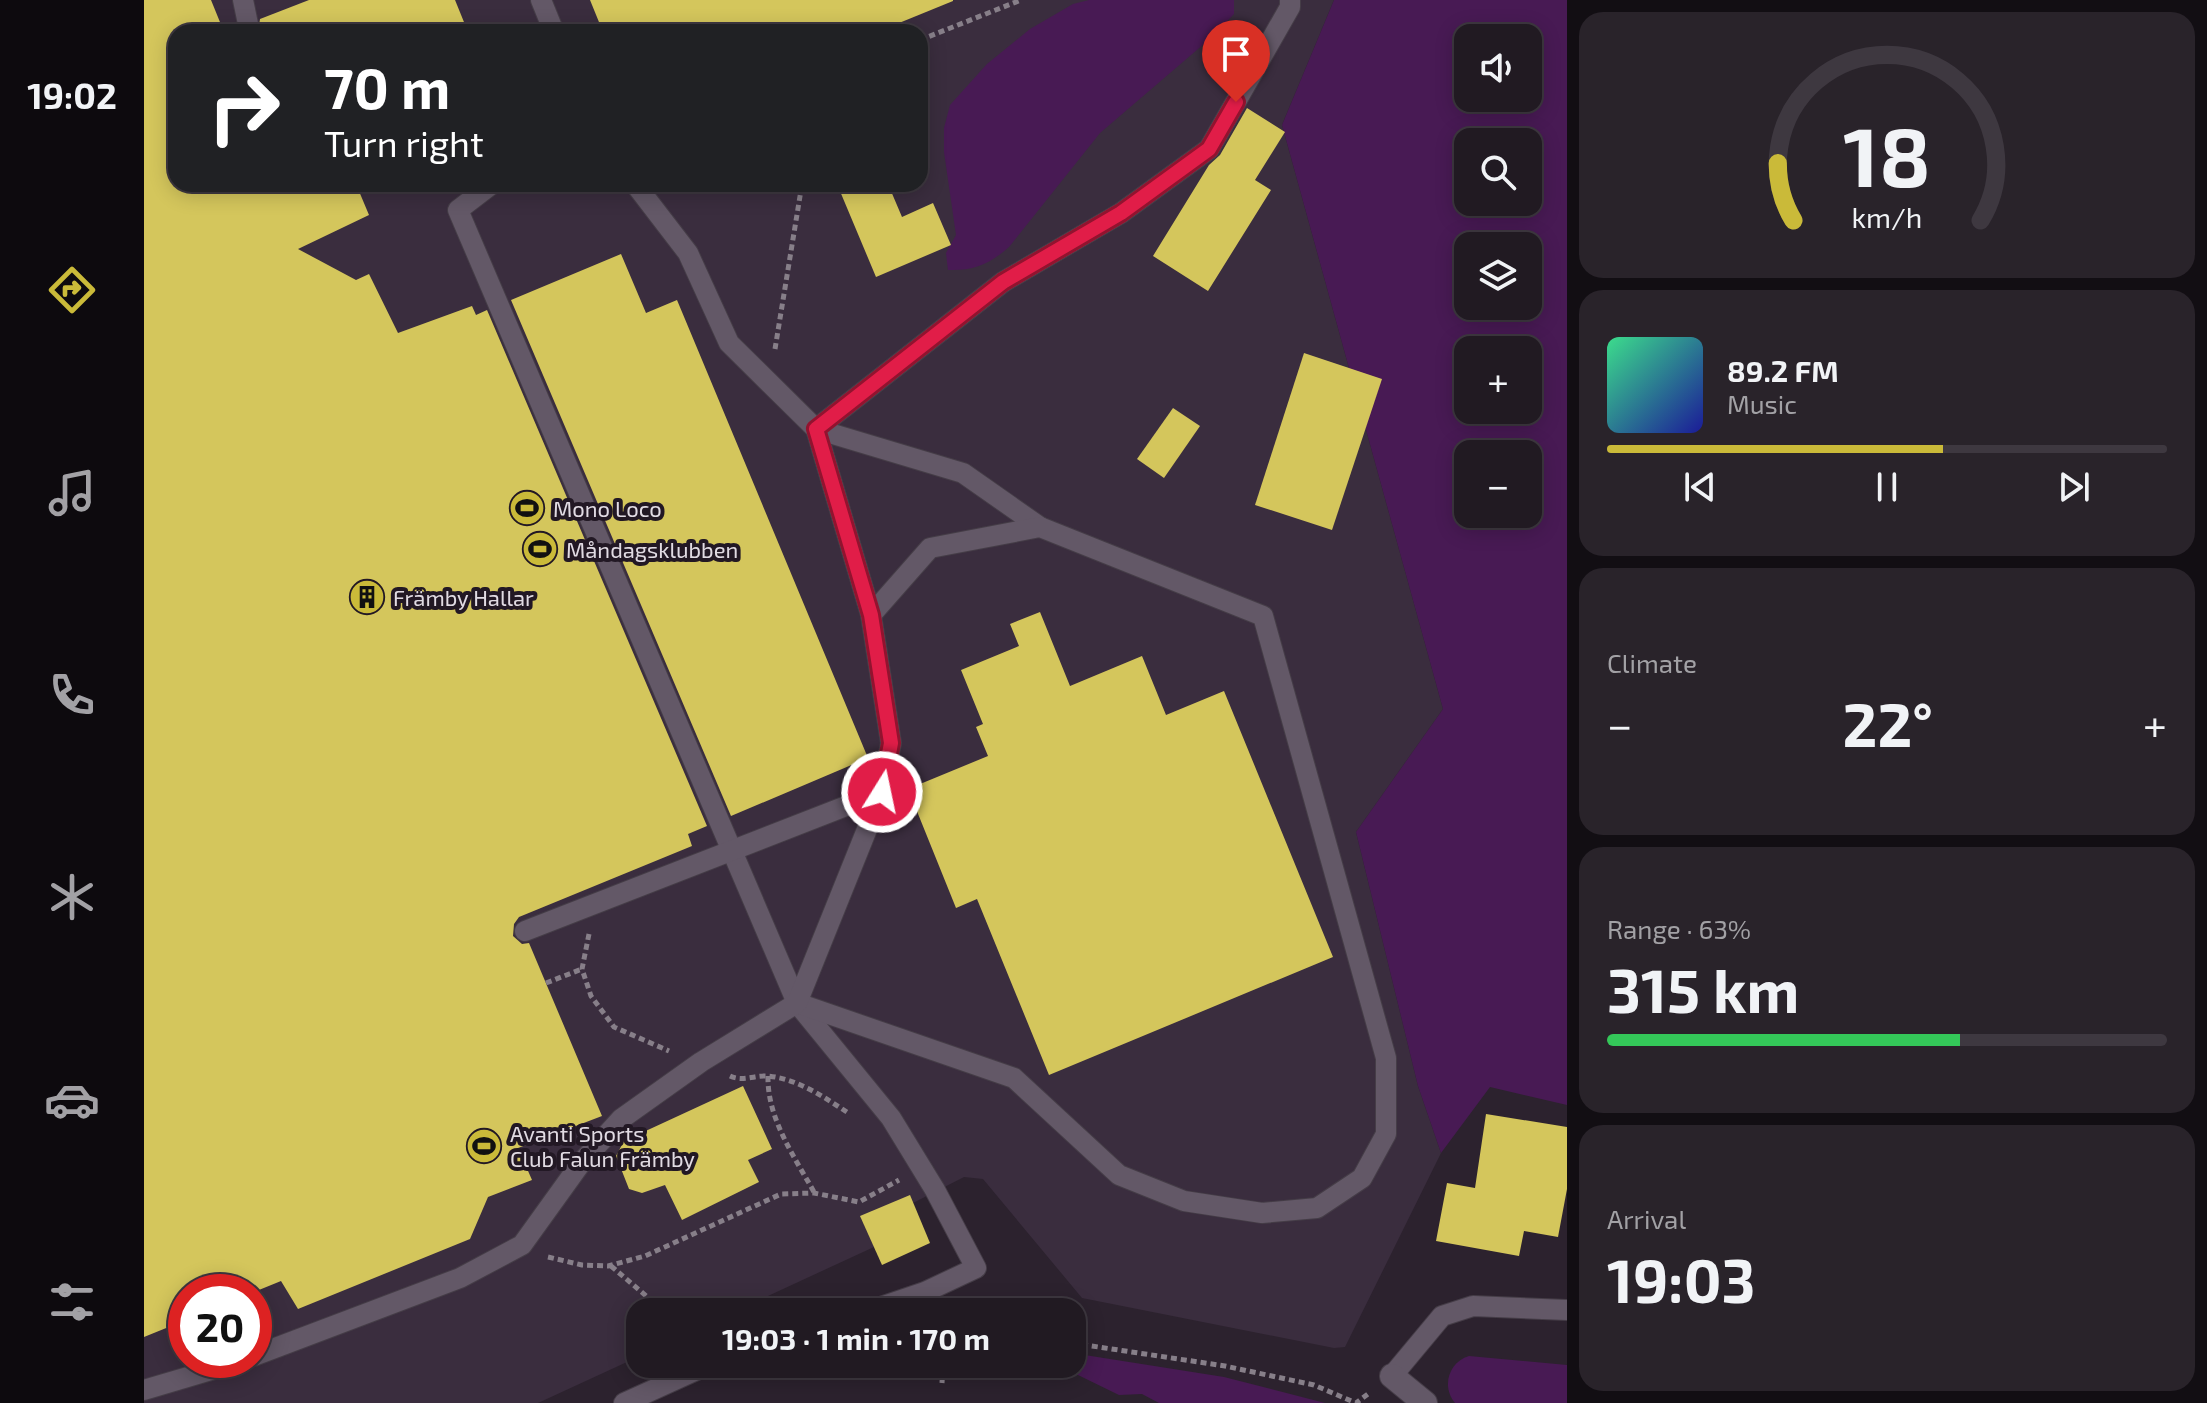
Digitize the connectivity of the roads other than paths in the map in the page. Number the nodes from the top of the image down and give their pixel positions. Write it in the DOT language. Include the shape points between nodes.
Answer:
graph roads {
  1 [pos="243,0"];
  2 [pos="541,0"];
  3 [pos="1290,0"];
  4 [pos="248,24"];
  5 [pos="551,24"];
  6 [pos="482,192"];
  7 [pos="641,192"];
  8 [pos="816,429"];
  9 [pos="1040,527"];
  10 [pos="871,615"];
  11 [pos="882,792"];
  12 [pos="730,852"];
  13 [pos="525,931"];
  14 [pos="797,1003"];
  15 [pos="907,1298"];
  16 [pos="1567,1310"];
  17 [pos="272,1349"];
  18 [pos="1392,1376"];
  19 [pos="184,1378"];
  20 [pos="679,1378"];
  21 [pos="144,1390"];
  22 [pos="624,1403"];
  23 [pos="1425,1403"];
  1 -- 4 [label="lane"];
  2 -- 5 [label="lane"];
  3 -- 8 [label="lane" via="1209,149 1121,213 1003,282"];
  6 -- 12 [label="lane" via="458,210"];
  7 -- 8 [label="lane" via="688,253 729,343"];
  8 -- 9 [label="lane" via="963,473"];
  8 -- 10 [label="lane"];
  9 -- 10 [label="lane" via="930,548"];
  9 -- 14 [label="lane" via="1263,616 1386,1058 1386,1134 1362,1178 1317,1208 1262,1213 1184,1201 1119,1175 1014,1078"];
  10 -- 11 [label="lane" via="891,743"];
  11 -- 12 [label="lane"];
  11 -- 14 [label="lane"];
  12 -- 13 [label="lane"];
  12 -- 14 [label="lane"];
  14 -- 15 [label="lane" via="891,1118 976,1268"];
  14 -- 17 [label="lane" via="621,1119 581,1163 522,1245 460,1278"];
  16 -- 18 [label="lane" via="1473,1306 1442,1316"];
  18 -- 23 [label="street"];
  19 -- 21 [label="lane"];
  20 -- 22 [label="lane"];
}
